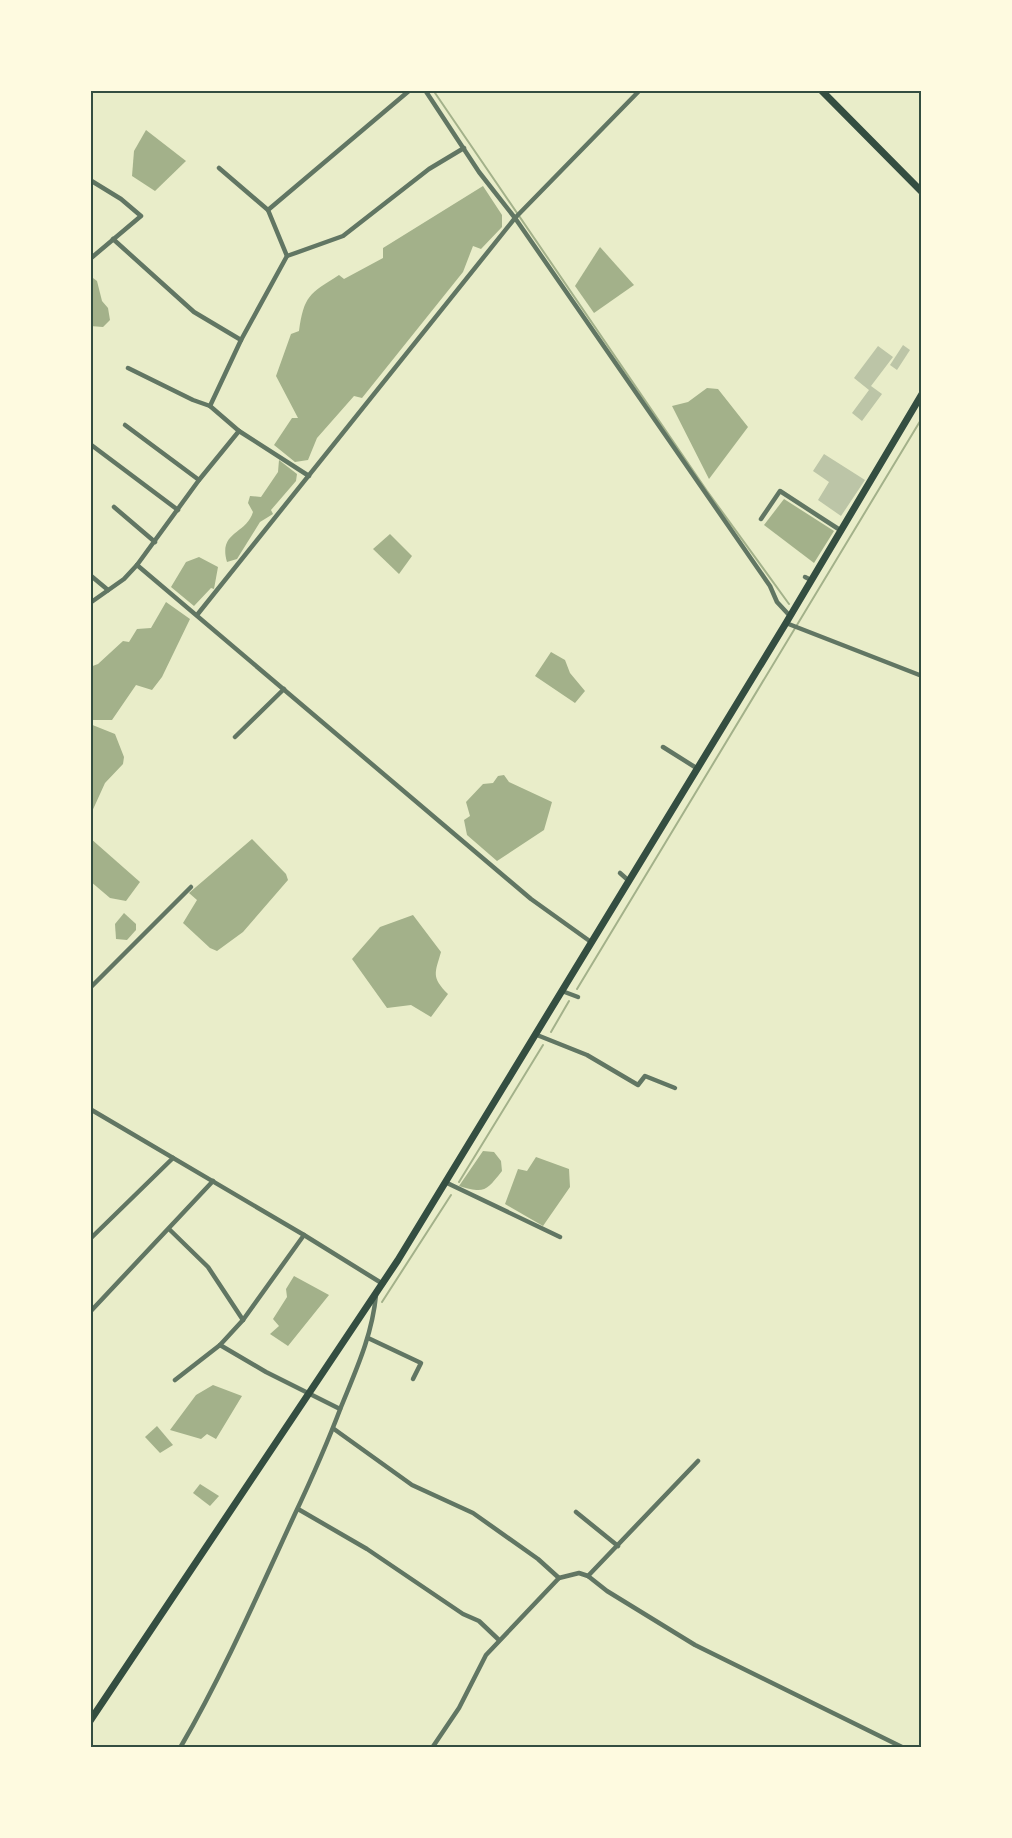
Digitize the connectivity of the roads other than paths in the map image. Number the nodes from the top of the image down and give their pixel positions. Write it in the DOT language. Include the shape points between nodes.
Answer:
graph roads {
  1 [pos="410,90"];
  2 [pos="425,90"];
  3 [pos="640,90"];
  4 [pos="821,90"];
  5 [pos="464,148"];
  6 [pos="219,168"];
  7 [pos="90,180"];
  8 [pos="922,192"];
  9 [pos="268,210"];
  10 [pos="515,218"];
  11 [pos="112,239"];
  12 [pos="287,256"];
  13 [pos="90,259"];
  14 [pos="241,340"];
  15 [pos="128,368"];
  16 [pos="922,394"];
  17 [pos="210,406"];
  18 [pos="125,425"];
  19 [pos="239,431"];
  20 [pos="90,444"];
  21 [pos="309,476"];
  22 [pos="199,480"];
  23 [pos="114,507"];
  24 [pos="178,510"];
  25 [pos="761,519"];
  26 [pos="840,530"];
  27 [pos="155,542"];
  28 [pos="137,565"];
  29 [pos="90,575"];
  30 [pos="108,591"];
  31 [pos="90,603"];
  32 [pos="196,615"];
  33 [pos="790,616"];
  34 [pos="786,623"];
  35 [pos="922,676"];
  36 [pos="284,689"];
  37 [pos="235,737"];
  38 [pos="663,747"];
  39 [pos="698,769"];
  40 [pos="620,873"];
  41 [pos="629,881"];
  42 [pos="191,887"];
  43 [pos="591,942"];
  44 [pos="90,988"];
  45 [pos="562,991"];
  46 [pos="578,997"];
  47 [pos="537,1035"];
  48 [pos="675,1088"];
  49 [pos="90,1109"];
  50 [pos="173,1158"];
  51 [pos="213,1181"];
  52 [pos="445,1182"];
  53 [pos="169,1229"];
  54 [pos="304,1235"];
  55 [pos="560,1237"];
  56 [pos="90,1239"];
  57 [pos="383,1284"];
  58 [pos="376,1294"];
  59 [pos="90,1312"];
  60 [pos="243,1320"];
  61 [pos="368,1338"];
  62 [pos="220,1345"];
  63 [pos="413,1379"];
  64 [pos="175,1380"];
  65 [pos="310,1392"];
  66 [pos="340,1409"];
  67 [pos="334,1429"];
  68 [pos="698,1461"];
  69 [pos="298,1509"];
  70 [pos="576,1512"];
  71 [pos="618,1546"];
  72 [pos="588,1576"];
  73 [pos="559,1578"];
  74 [pos="499,1640"];
  75 [pos="90,1721"];
  76 [pos="180,1748"];
  77 [pos="432,1748"];
  78 [pos="904,1748"];
  1 -- 9 [label="street"];
  2 -- 5 [label="street"];
  3 -- 10 [label="street"];
  4 -- 8 [label="main road"];
  5 -- 10 [label="street"];
  5 -- 12 [label="street" via="429,169 343,236"];
  6 -- 9 [label="street"];
  7 -- 11 [label="street" via="141,216"];
  9 -- 12 [label="street"];
  10 -- 21 [label="street"];
  10 -- 33 [label="street"];
  11 -- 13 [label="street"];
  11 -- 14 [label="street" via="194,312"];
  12 -- 14 [label="street"];
  14 -- 17 [label="street"];
  15 -- 17 [label="street"];
  16 -- 26 [label="main road"];
  17 -- 19 [label="street"];
  18 -- 22 [label="street"];
  19 -- 21 [label="street"];
  19 -- 22 [label="street"];
  20 -- 24 [label="street"];
  21 -- 32 [label="street"];
  22 -- 24 [label="street"];
  23 -- 27 [label="street"];
  24 -- 27 [label="street"];
  25 -- 26 [label="street" via="780,491"];
  26 -- 33 [label="main road" via="808,578"];
  27 -- 28 [label="street"];
  28 -- 30 [label="street"];
  28 -- 32 [label="street"];
  29 -- 30 [label="street"];
  30 -- 31 [label="street"];
  32 -- 36 [label="street"];
  33 -- 34 [label="main road"];
  34 -- 35 [label="street"];
  34 -- 39 [label="main road"];
  36 -- 37 [label="street"];
  36 -- 43 [label="street" via="531,899"];
  38 -- 39 [label="street"];
  39 -- 41 [label="main road"];
  40 -- 41 [label="street"];
  41 -- 43 [label="main road"];
  42 -- 44 [label="street"];
  43 -- 45 [label="main road"];
  45 -- 46 [label="street"];
  45 -- 47 [label="main road"];
  47 -- 48 [label="street" via="587,1055 638,1085 645,1076"];
  47 -- 52 [label="main road"];
  49 -- 50 [label="street"];
  50 -- 51 [label="street"];
  50 -- 56 [label="street"];
  51 -- 53 [label="street"];
  51 -- 54 [label="street"];
  52 -- 55 [label="street"];
  52 -- 57 [label="main road"];
  53 -- 59 [label="street"];
  53 -- 60 [label="street" via="208,1268"];
  54 -- 57 [label="street"];
  54 -- 60 [label="street"];
  57 -- 58 [label="main road"];
  58 -- 61 [label="street"];
  58 -- 65 [label="main road"];
  60 -- 62 [label="street"];
  61 -- 63 [label="street" via="421,1363"];
  61 -- 66 [label="street"];
  62 -- 64 [label="street"];
  62 -- 65 [label="street"];
  65 -- 66 [label="street"];
  65 -- 75 [label="main road"];
  66 -- 67 [label="street"];
  67 -- 69 [label="street"];
  67 -- 73 [label="street" via="412,1485 473,1513"];
  68 -- 71 [label="street"];
  69 -- 74 [label="street" via="479,1621"];
  69 -- 76 [label="street"];
  70 -- 71 [label="street"];
  71 -- 72 [label="street"];
  72 -- 73 [label="street" via="571,1574"];
  72 -- 78 [label="street" via="695,1646"];
  73 -- 74 [label="street"];
  74 -- 77 [label="street" via="486,1655 459,1708"];
}
